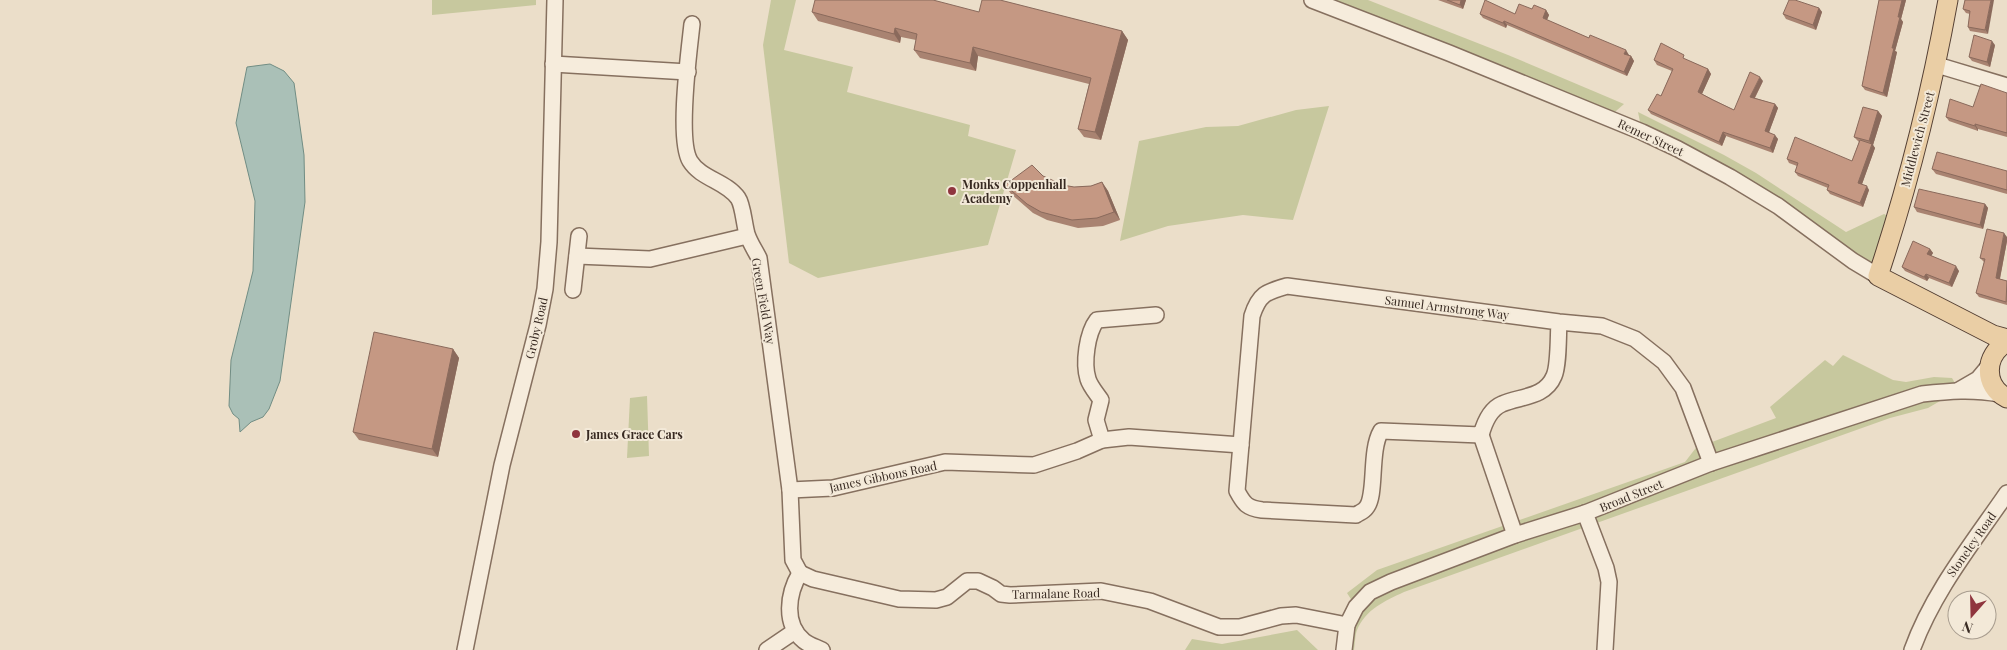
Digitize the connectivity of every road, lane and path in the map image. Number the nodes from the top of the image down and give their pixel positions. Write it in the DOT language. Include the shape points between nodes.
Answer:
graph roads {
  1 [pos="555,0"];
  2 [pos="1312,0"];
  3 [pos="1948,0"];
  4 [pos="692,24"];
  5 [pos="554,64"];
  6 [pos="1937,64"];
  7 [pos="688,72"];
  8 [pos="2007,86"];
  9 [pos="579,236"];
  10 [pos="747,236"];
  11 [pos="577,256"];
  12 [pos="1878,276"];
  13 [pos="574,290"];
  14 [pos="1156,315"];
  15 [pos="1966,321"];
  16 [pos="1559,322"];
  17 [pos="2007,341"];
  18 [pos="1989,364"];
  19 [pos="1959,390"];
  20 [pos="2003,396"];
  21 [pos="1481,435"];
  22 [pos="1102,440"];
  23 [pos="1241,444"];
  24 [pos="1711,463"];
  25 [pos="790,490"];
  26 [pos="2007,493"];
  27 [pos="1585,513"];
  28 [pos="1515,535"];
  29 [pos="800,573"];
  30 [pos="1347,625"];
  31 [pos="795,631"];
  32 [pos="465,650"];
  33 [pos="767,650"];
  34 [pos="822,650"];
  35 [pos="1344,650"];
  36 [pos="1605,650"];
  37 [pos="1912,650"];
  1 -- 5 [label="street, Groby Road"];
  2 -- 12 [label="street, Remer Street" via="1467,60 1678,149 1778,206"];
  3 -- 6 [label="main road, Middlewich Street"];
  4 -- 7 [label="street, Green Field Way"];
  5 -- 7 [label="street"];
  5 -- 32 [label="street, Groby Road" via="545,288 502,464"];
  6 -- 8 [label="street"];
  6 -- 12 [label="main road, Middlewich Street"];
  7 -- 10 [label="street, Green Field Way" via="684,117 689,160 700,172 732,191 740,200"];
  9 -- 11 [label="street"];
  10 -- 11 [label="street" via="650,259"];
  10 -- 25 [label="street, Green Field Way" via="759,258"];
  11 -- 13 [label="street"];
  12 -- 15 [label="main road, Remer Street"];
  14 -- 22 [label="street" via="1097,320 1090,329 1087,341 1088,379 1100,400 1096,420"];
  15 -- 17 [label="main road, Remer Street"];
  15 -- 18 [label="main road, Remer Street" via="1980,338"];
  16 -- 21 [label="street" via="1555,375 1546,388 1500,404 1485,423"];
  16 -- 23 [label="street, Samuel Armstrong Way" via="1287,286 1268,292 1256,302 1252,316"];
  16 -- 24 [label="street, Samuel Armstrong Way" via="1602,326 1635,339 1664,362 1683,388"];
  17 -- 18 [label="main road"];
  18 -- 19 [label="street, Broad Street" via="1978,379"];
  18 -- 20 [label="main road, Remer Street" via="1992,385"];
  19 -- 20 [label="street, Broad Street" via="1980,390"];
  19 -- 24 [label="street, Broad Street" via="1922,394"];
  21 -- 23 [label="street, Samuel Armstrong Way" via="1381,431 1375,440 1367,507 1356,515 1262,510 1243,503 1237,490"];
  21 -- 28 [label="street"];
  22 -- 23 [label="street, James Gibbons Road" via="1129,437"];
  22 -- 25 [label="street, James Gibbons Road" via="1034,465 945,462 833,488"];
  24 -- 27 [label="street, Broad Street"];
  25 -- 29 [label="street, Green Field Way" via="793,560"];
  26 -- 37 [label="street, Stoneley Road" via="1944,583"];
  27 -- 28 [label="street, Broad Street"];
  27 -- 36 [label="street" via="1609,582"];
  28 -- 30 [label="street, Broad Street" via="1370,592 1356,607"];
  29 -- 30 [label="street, Tarmalane Road" via="813,579 899,599 936,600 947,597 967,581 978,581 1000,594 1101,592 1150,601 1219,627 1240,627 1296,615"];
  29 -- 31 [label="street" via="790,599 790,616"];
  30 -- 35 [label="street, Broad Street"];
  31 -- 33 [label="street"];
  31 -- 34 [label="street" via="804,641"];
}
